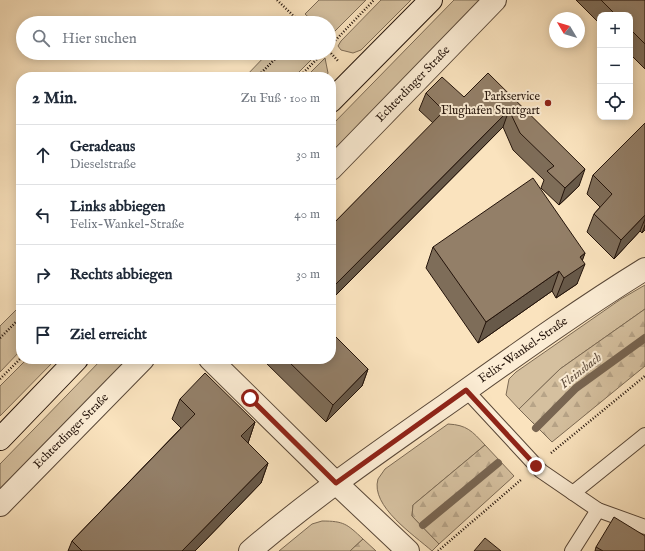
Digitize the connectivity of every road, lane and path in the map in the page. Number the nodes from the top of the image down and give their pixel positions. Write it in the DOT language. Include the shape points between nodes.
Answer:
graph roads {
  1 [pos="277,0"];
  2 [pos="374,0"];
  3 [pos="431,0"];
  4 [pos="495,0"];
  5 [pos="294,16"];
  6 [pos="336,40"];
  7 [pos="274,60"];
  8 [pos="316,60"];
  9 [pos="262,72"];
  10 [pos="304,72"];
  11 [pos="336,96"];
  12 [pos="336,164"];
  13 [pos="645,269"];
  14 [pos="16,322"];
  15 [pos="0,338"];
  16 [pos="16,363"];
  17 [pos="72,364"];
  18 [pos="138,364"];
  19 [pos="215,364"];
  20 [pos="0,379"];
  21 [pos="466,390"];
  22 [pos="645,435"];
  23 [pos="0,439"];
  24 [pos="336,483"];
  25 [pos="573,493"];
  26 [pos="0,505"];
  27 [pos="598,510"];
  28 [pos="645,527"];
  29 [pos="250,551"];
  30 [pos="408,551"];
  31 [pos="572,551"];
  1 -- 5 [label="path"];
  2 -- 6 [label="path"];
  3 -- 11 [label="street"];
  4 -- 12 [label="street, Echterdinger Straße"];
  7 -- 9 [label="path"];
  8 -- 10 [label="path"];
  13 -- 21 [label="street, Felix-Wankel-Straße"];
  14 -- 15 [label="path"];
  16 -- 20 [label="path"];
  17 -- 23 [label="street"];
  18 -- 26 [label="street, Echterdinger Straße"];
  19 -- 24 [label="street"];
  21 -- 24 [label="street, Felix-Wankel-Straße"];
  21 -- 25 [label="lane" via="536,466"];
  22 -- 25 [label="lane"];
  24 -- 29 [label="street, Felix-Wankel-Straße"];
  24 -- 30 [label="street"];
  25 -- 27 [label="lane"];
  27 -- 28 [label="lane"];
  27 -- 31 [label="lane"];
}
